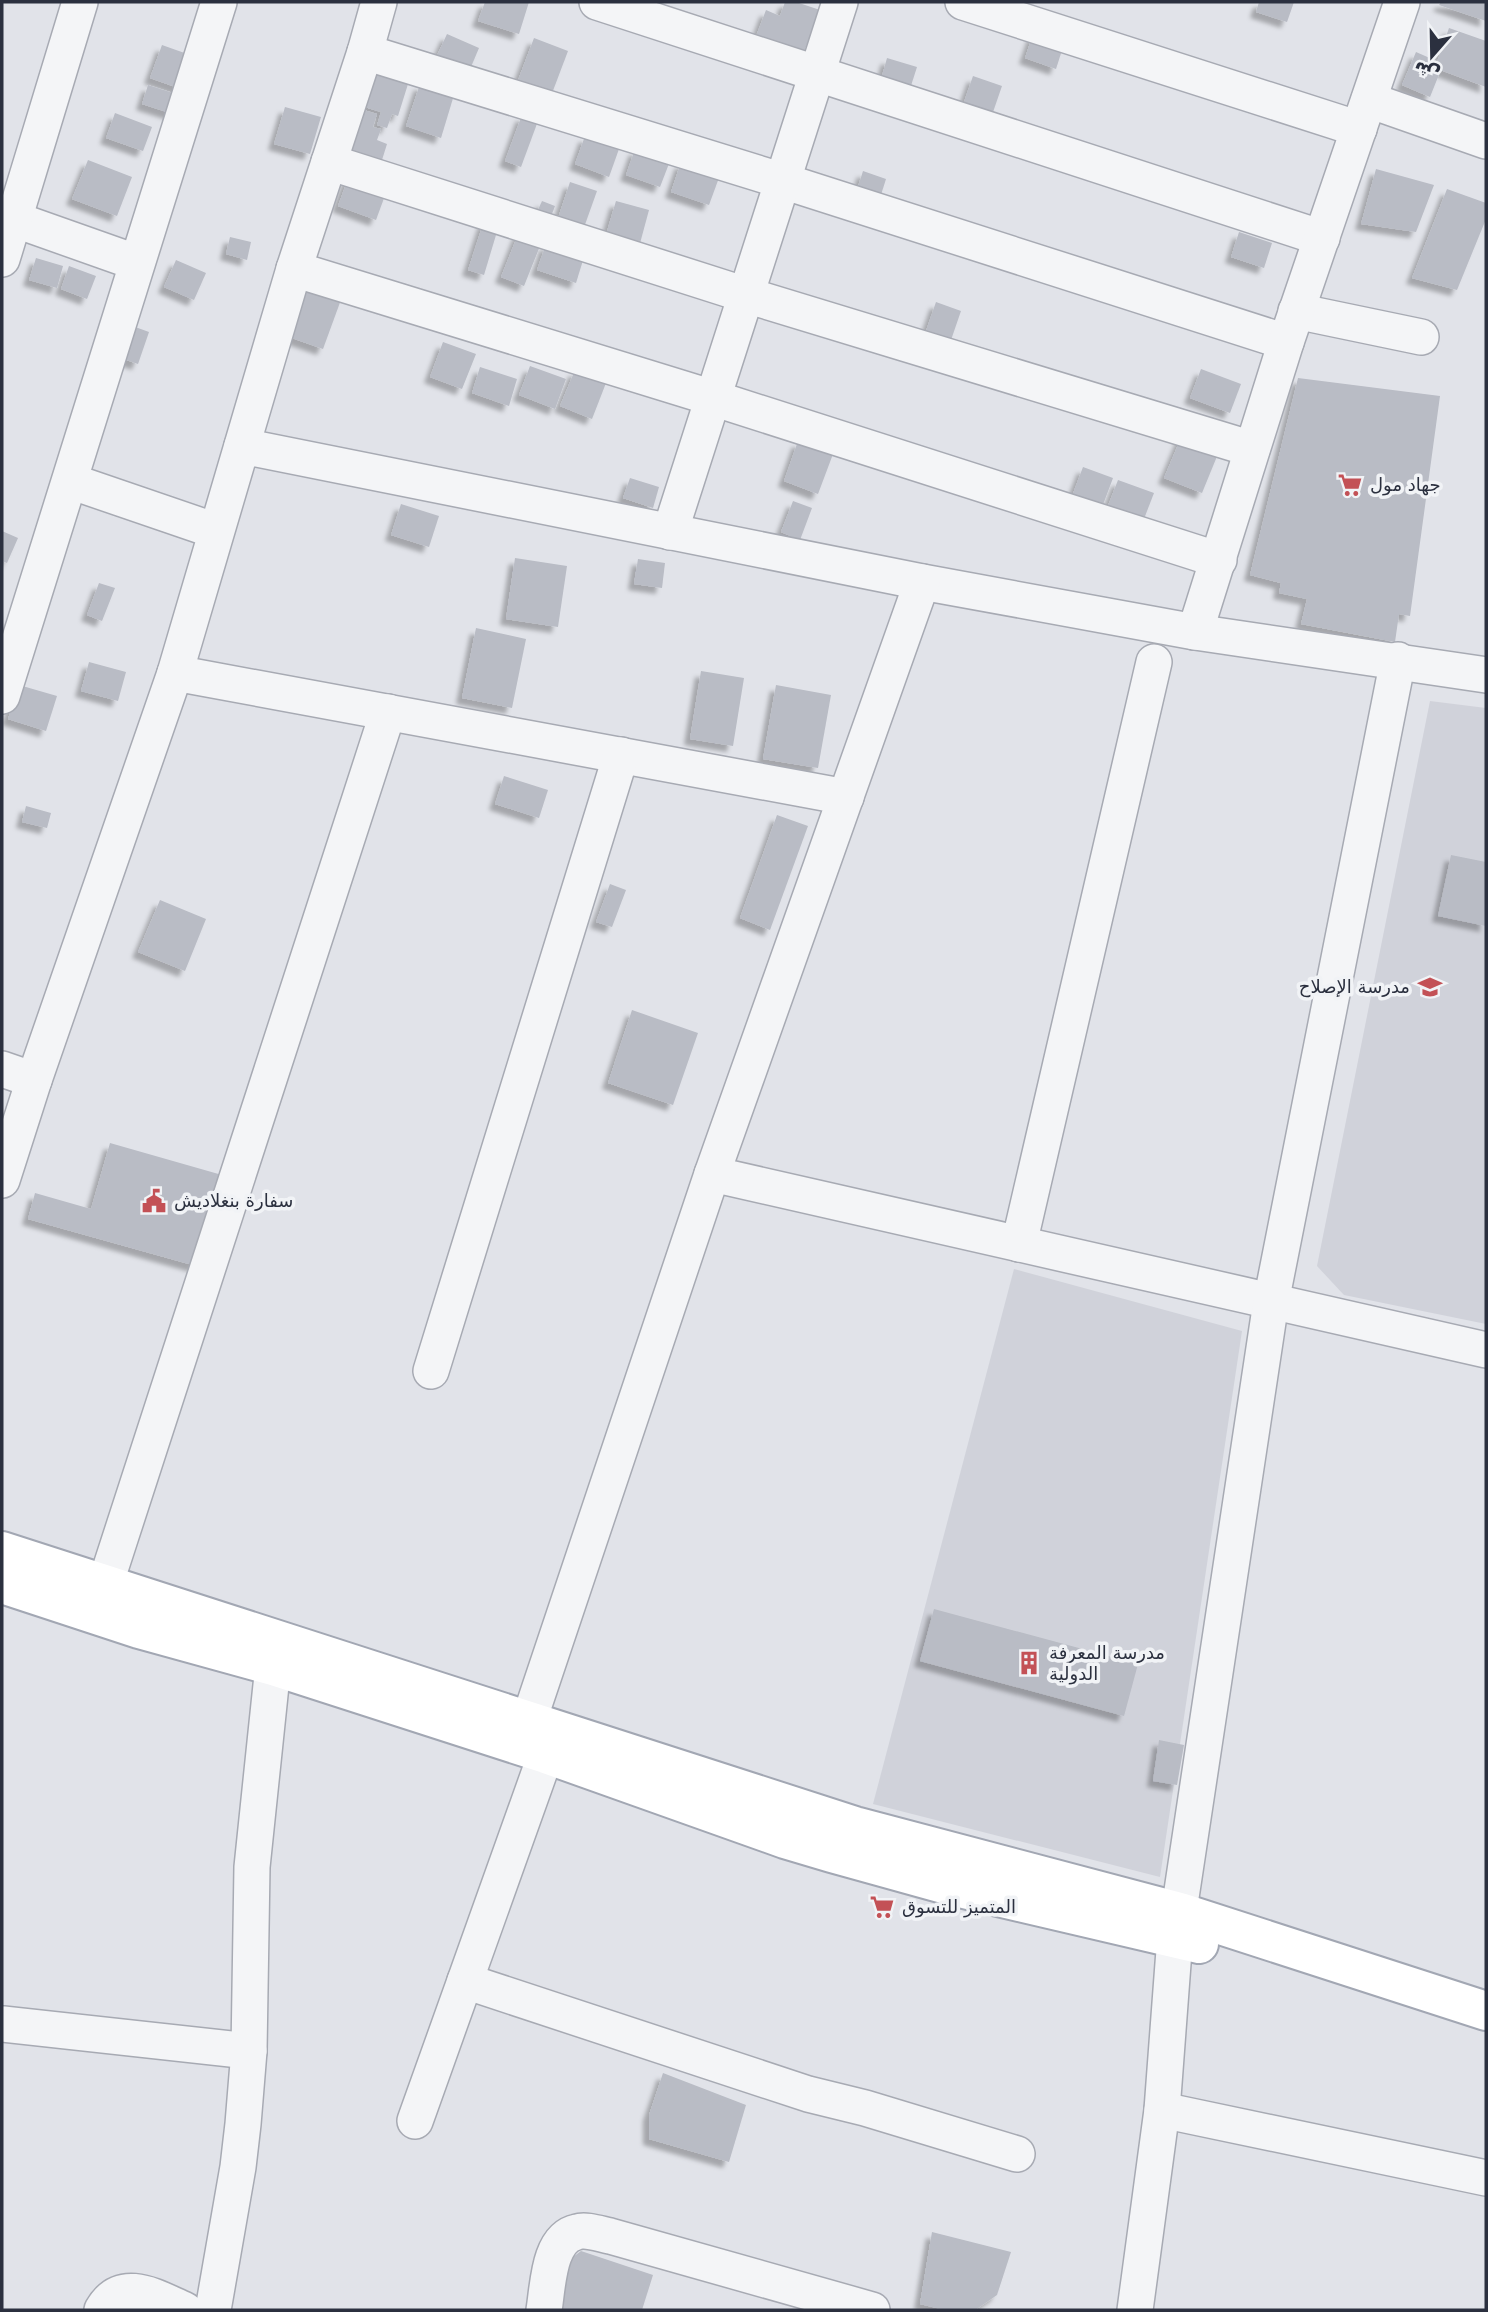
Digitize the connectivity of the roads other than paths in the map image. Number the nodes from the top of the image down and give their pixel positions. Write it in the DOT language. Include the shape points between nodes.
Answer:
graph roads {
  1 [pos="80,2"];
  2 [pos="219,2"];
  3 [pos="379,2"];
  4 [pos="597,2"];
  5 [pos="840,2"];
  6 [pos="963,2"];
  7 [pos="1395,4"];
  8 [pos="365,52"];
  9 [pos="816,75"];
  10 [pos="1364,114"];
  11 [pos="1486,141"];
  12 [pos="329,162"];
  13 [pos="783,181"];
  14 [pos="8,218"];
  15 [pos="1322,238"];
  16 [pos="2,259"];
  17 [pos="135,262"];
  18 [pos="294,269"];
  19 [pos="746,295"];
  20 [pos="1291,327"];
  21 [pos="1421,337"];
  22 [pos="713,398"];
  23 [pos="242,446"];
  24 [pos="1252,449"];
  25 [pos="70,481"];
  26 [pos="216,531"];
  27 [pos="670,531"];
  28 [pos="1219,560"];
  29 [pos="922,582"];
  30 [pos="1195,632"];
  31 [pos="1398,660"];
  32 [pos="1154,662"];
  33 [pos="176,673"];
  34 [pos="1486,675"];
  35 [pos="2,696"];
  36 [pos="388,712"];
  37 [pos="621,755"];
  38 [pos="846,797"];
  39 [pos="2,1069"];
  40 [pos="34,1080"];
  41 [pos="712,1174"];
  42 [pos="2,1180"];
  43 [pos="1019,1244"];
  44 [pos="1271,1302"];
  45 [pos="1486,1350"];
  46 [pos="431,1371"];
  47 [pos="2,1550"];
  48 [pos="2,1584"];
  49 [pos="106,1585"];
  50 [pos="273,1666"];
  51 [pos="529,1720"];
  52 [pos="545,1754"];
  53 [pos="1178,1924"];
  54 [pos="465,1981"];
  55 [pos="1486,2011"];
  56 [pos="3,2024"];
  57 [pos="1486,2037"];
  58 [pos="249,2051"];
  59 [pos="1162,2110"];
  60 [pos="415,2121"];
  61 [pos="1017,2154"];
  62 [pos="1486,2178"];
  63 [pos="102,2310"];
  64 [pos="186,2310"];
  65 [pos="213,2310"];
  66 [pos="544,2310"];
  67 [pos="872,2310"];
  68 [pos="1135,2310"];
  1 -- 14 [label="street"];
  2 -- 17 [label="street"];
  3 -- 8 [label="street"];
  4 -- 9 [label="street"];
  5 -- 9 [label="street"];
  6 -- 10 [label="street"];
  7 -- 10 [label="street"];
  8 -- 12 [label="street"];
  8 -- 13 [label="street"];
  9 -- 13 [label="street"];
  9 -- 15 [label="street"];
  10 -- 11 [label="street"];
  10 -- 15 [label="street"];
  12 -- 18 [label="street"];
  12 -- 19 [label="street"];
  13 -- 19 [label="street"];
  13 -- 20 [label="street"];
  14 -- 16 [label="street"];
  14 -- 17 [label="street"];
  15 -- 20 [label="street"];
  17 -- 25 [label="street"];
  18 -- 22 [label="street"];
  18 -- 23 [label="street"];
  19 -- 22 [label="street"];
  19 -- 24 [label="street"];
  20 -- 21 [label="street"];
  20 -- 24 [label="street"];
  22 -- 27 [label="street"];
  22 -- 28 [label="street"];
  23 -- 26 [label="street"];
  23 -- 27 [label="street"];
  24 -- 28 [label="street"];
  25 -- 26 [label="street"];
  25 -- 35 [label="street"];
  26 -- 33 [label="street"];
  27 -- 29 [label="street"];
  28 -- 30 [label="street"];
  29 -- 30 [label="street"];
  29 -- 38 [label="street"];
  30 -- 31 [label="street"];
  31 -- 34 [label="street"];
  31 -- 44 [label="street"];
  32 -- 43 [label="street"];
  33 -- 36 [label="street"];
  33 -- 40 [label="street"];
  36 -- 37 [label="street"];
  36 -- 49 [label="street"];
  37 -- 38 [label="street"];
  37 -- 46 [label="street"];
  38 -- 41 [label="street"];
  39 -- 40 [label="street"];
  40 -- 42 [label="street"];
  41 -- 43 [label="street"];
  41 -- 51 [label="street"];
  43 -- 44 [label="street"];
  44 -- 45 [label="street"];
  44 -- 53 [label="street"];
  47 -- 49 [label="main road"];
  48 -- 50 [label="main road"];
  49 -- 51 [label="main road"];
  50 -- 52 [label="main road"];
  50 -- 58 [label="street" via="252,1867"];
  51 -- 53 [label="main road"];
  52 -- 53 [label="main road" via="785,1839 947,1885"];
  52 -- 54 [label="street"];
  53 -- 55 [label="main road"];
  53 -- 57 [label="main road"];
  53 -- 59 [label="street"];
  54 -- 60 [label="street"];
  54 -- 61 [label="street" via="808,2094"];
  56 -- 58 [label="street"];
  58 -- 65 [label="street" via="238,2167"];
  59 -- 62 [label="street"];
  59 -- 68 [label="street"];
  63 -- 64 [label="street" via="108,2299 122,2292 142,2292"];
  66 -- 67 [label="street" via="556,2252 566,2235 580,2230"];
}
